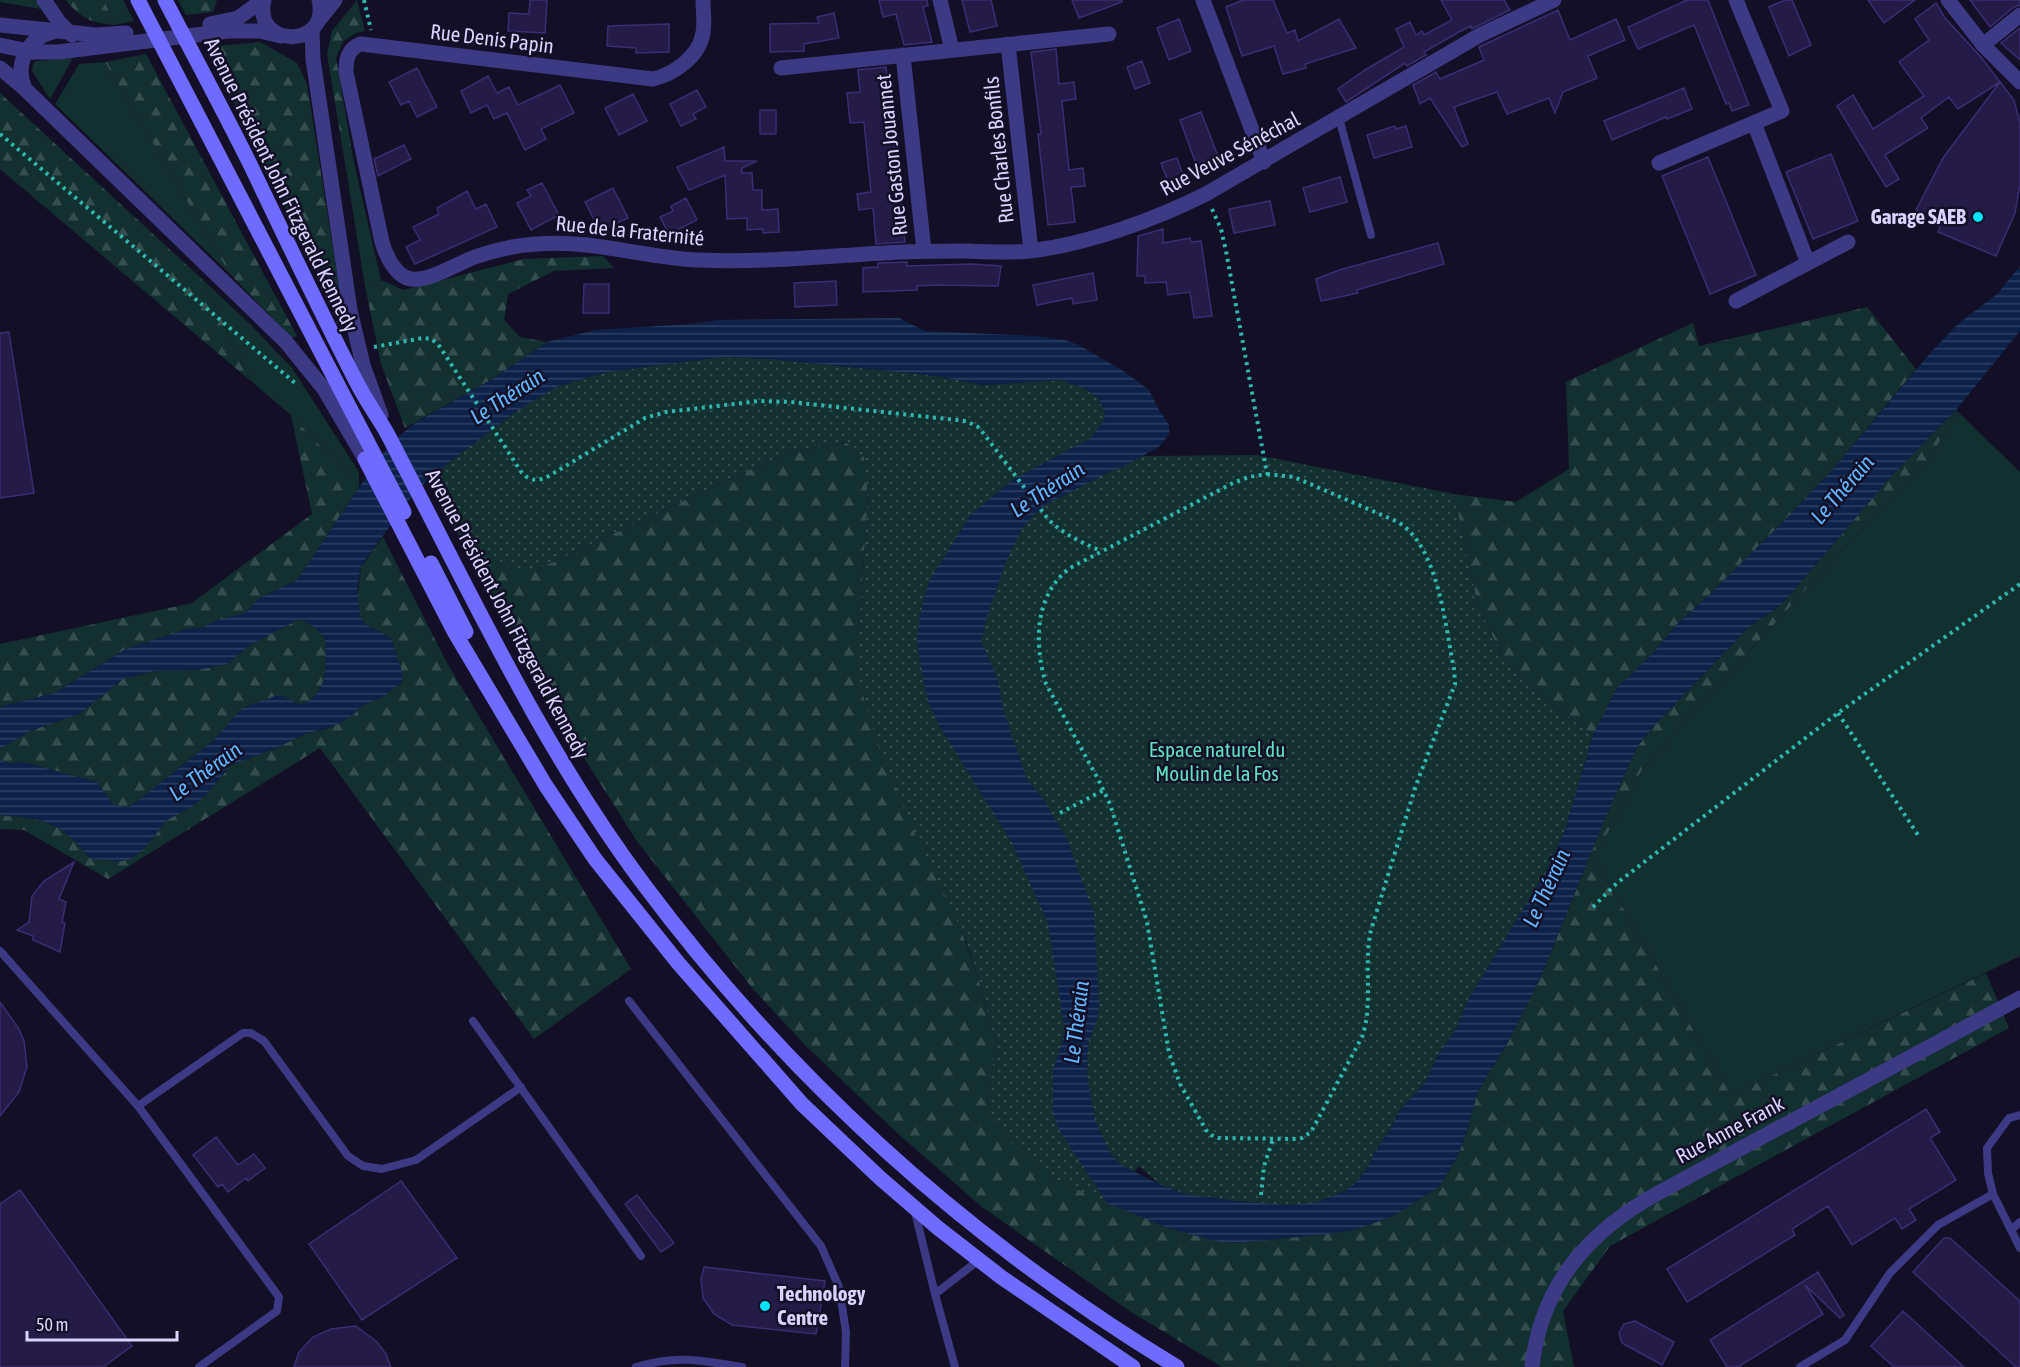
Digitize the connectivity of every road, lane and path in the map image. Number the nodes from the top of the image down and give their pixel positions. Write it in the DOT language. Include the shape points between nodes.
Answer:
graph roads {
  1 [pos="44,0"];
  2 [pos="138,0"];
  3 [pos="165,0"];
  4 [pos="264,0"];
  5 [pos="319,0"];
  6 [pos="335,0"];
  7 [pos="364,0"];
  8 [pos="703,0"];
  9 [pos="940,0"];
  10 [pos="1203,0"];
  11 [pos="1554,0"];
  12 [pos="1736,0"];
  13 [pos="1948,0"];
  14 [pos="2020,15"];
  15 [pos="0,25"];
  16 [pos="315,26"];
  17 [pos="206,29"];
  18 [pos="64,31"];
  19 [pos="1110,34"];
  20 [pos="281,36"];
  21 [pos="117,39"];
  22 [pos="1008,44"];
  23 [pos="0,45"];
  24 [pos="1983,45"];
  25 [pos="375,46"];
  26 [pos="91,48"];
  27 [pos="952,50"];
  28 [pos="26,51"];
  29 [pos="903,56"];
  30 [pos="0,68"];
  31 [pos="781,69"];
  32 [pos="2020,82"];
  33 [pos="25,89"];
  34 [pos="1339,117"];
  35 [pos="1754,123"];
  36 [pos="0,134"];
  37 [pos="1264,162"];
  38 [pos="1659,163"];
  39 [pos="367,175"];
  40 [pos="1206,194"];
  41 [pos="1371,235"];
  42 [pos="1848,242"];
  43 [pos="924,251"];
  44 [pos="1031,251"];
  45 [pos="717,261"];
  46 [pos="1808,263"];
  47 [pos="1736,301"];
  48 [pos="359,350"];
  49 [pos="298,386"];
  50 [pos="389,437"];
  51 [pos="368,452"];
  52 [pos="1267,474"];
  53 [pos="1101,551"];
  54 [pos="2020,584"];
  55 [pos="1838,713"];
  56 [pos="1104,790"];
  57 [pos="1060,813"];
  58 [pos="1920,838"];
  59 [pos="1593,907"];
  60 [pos="0,951"];
  61 [pos="2020,999"];
  62 [pos="629,1001"];
  63 [pos="473,1021"];
  64 [pos="521,1087"];
  65 [pos="138,1106"];
  66 [pos="2020,1115"];
  67 [pos="1274,1139"];
  68 [pos="1993,1194"];
  69 [pos="1261,1195"];
  70 [pos="915,1208"];
  71 [pos="2020,1222"];
  72 [pos="2011,1230"];
  73 [pos="2020,1248"];
  74 [pos="641,1256"];
  75 [pos="979,1260"];
  76 [pos="935,1294"];
  77 [pos="199,1367"];
  78 [pos="636,1367"];
  79 [pos="742,1367"];
  80 [pos="845,1367"];
  81 [pos="955,1367"];
  82 [pos="1133,1367"];
  83 [pos="1177,1367"];
  84 [pos="1532,1367"];
  85 [pos="1800,1367"];
  1 -- 18 [label="street"];
  2 -- 51 [label="main road, Avenue Président John Fitzgerald Kennedy"];
  3 -- 50 [label="main road, Avenue Président John Fitzgerald Kennedy" via="357,383"];
  4 -- 17 [label="street" via="238,18"];
  4 -- 20 [label="street" via="265,21"];
  5 -- 16 [label="street" via="320,14"];
  6 -- 16 [label="street"];
  7 -- 25 [label="path"];
  8 -- 25 [label="street, Rue Denis Papin" via="703,36 694,52 672,73 653,79"];
  9 -- 27 [label="street"];
  10 -- 37 [label="street"];
  11 -- 34 [label="street, Rue Veuve Sénéchal" via="1480,35"];
  12 -- 35 [label="street" via="1782,111"];
  13 -- 24 [label="street"];
  14 -- 24 [label="street"];
  15 -- 18 [label="street"];
  16 -- 20 [label="street" via="295,38"];
  16 -- 48 [label="street" via="313,59"];
  17 -- 20 [label="street"];
  17 -- 21 [label="street"];
  18 -- 21 [label="street"];
  18 -- 26 [label="street"];
  18 -- 28 [label="street" via="42,35"];
  19 -- 22 [label="street, Rue Charles Bonfils"];
  21 -- 26 [label="street"];
  22 -- 27 [label="street, Rue Charles Bonfils"];
  22 -- 44 [label="street, Rue Charles Bonfils"];
  23 -- 28 [label="street"];
  24 -- 32 [label="street"];
  25 -- 39 [label="street, Rue Denis Papin" via="356,46 346,63"];
  26 -- 28 [label="street"];
  27 -- 29 [label="street, Rue Gaston Jouannet"];
  28 -- 33 [label="street" via="20,70"];
  29 -- 31 [label="street, Rue Gaston Jouannet"];
  29 -- 43 [label="street, Rue Gaston Jouannet"];
  30 -- 33 [label="street"];
  33 -- 51 [label="street" via="286,342"];
  34 -- 37 [label="street, Rue Veuve Sénéchal"];
  34 -- 41 [label="lane"];
  35 -- 38 [label="street"];
  35 -- 46 [label="street"];
  36 -- 49 [label="path"];
  37 -- 40 [label="street, Rue Veuve Sénéchal"];
  39 -- 45 [label="street, Rue de la Fraternité" via="384,250 406,278 421,279 481,255 537,244 585,244"];
  40 -- 44 [label="street, Rue Veuve Sénéchal" via="1170,212 1118,230"];
  40 -- 52 [label="path" via="1226,251"];
  42 -- 46 [label="street"];
  43 -- 44 [label="street, Rue Veuve Sénéchal"];
  43 -- 45 [label="street, Rue Veuve Sénéchal"];
  46 -- 47 [label="street"];
  48 -- 50 [label="street"];
  48 -- 53 [label="path" via="431,339 530,480 549,476 654,414 759,401 966,421 978,427 1048,519 1066,535"];
  50 -- 83 [label="main road, Avenue Président John Fitzgerald Kennedy" via="525,700 583,796 644,885 728,990 836,1104 957,1214 1056,1288"];
  51 -- 70 [label="main road, Avenue Président John Fitzgerald Kennedy" via="459,618 507,719 580,838 679,964 802,1104"];
  52 -- 53 [label="path" via="1236,482"];
  52 -- 67 [label="path" via="1294,477 1408,528 1423,549 1432,572 1455,677 1371,930 1362,1036 1311,1131 1302,1138"];
  53 -- 56 [label="path" via="1070,568 1052,585 1039,624 1046,684"];
  54 -- 55 [label="path"];
  55 -- 58 [label="path"];
  55 -- 59 [label="path" via="1617,883"];
  56 -- 57 [label="path"];
  56 -- 67 [label="path" via="1143,905 1166,1041 1180,1084 1211,1135"];
  60 -- 65 [label="lane"];
  61 -- 84 [label="street, Rue Anne Frank" via="1619,1217 1583,1248 1560,1281 1543,1320"];
  62 -- 80 [label="lane" via="821,1246 839,1287 846,1332"];
  63 -- 64 [label="lane"];
  64 -- 65 [label="lane" via="416,1161 382,1169 363,1166 348,1156 264,1041 251,1033 243,1033"];
  64 -- 74 [label="lane"];
  65 -- 77 [label="lane" via="279,1297 277,1311"];
  66 -- 68 [label="lane" via="2009,1118 1987,1148"];
  67 -- 69 [label="path" via="1264,1166"];
  68 -- 72 [label="lane"];
  68 -- 85 [label="lane" via="1938,1225 1890,1273 1845,1340"];
  70 -- 75 [label="main road, Avenue Président John Fitzgerald Kennedy"];
  70 -- 76 [label="lane"];
  71 -- 72 [label="lane"];
  72 -- 73 [label="lane"];
  75 -- 76 [label="lane"];
  75 -- 82 [label="main road, Avenue Président John Fitzgerald Kennedy"];
  76 -- 81 [label="lane"];
  78 -- 79 [label="lane" via="661,1360 693,1359"];
}
